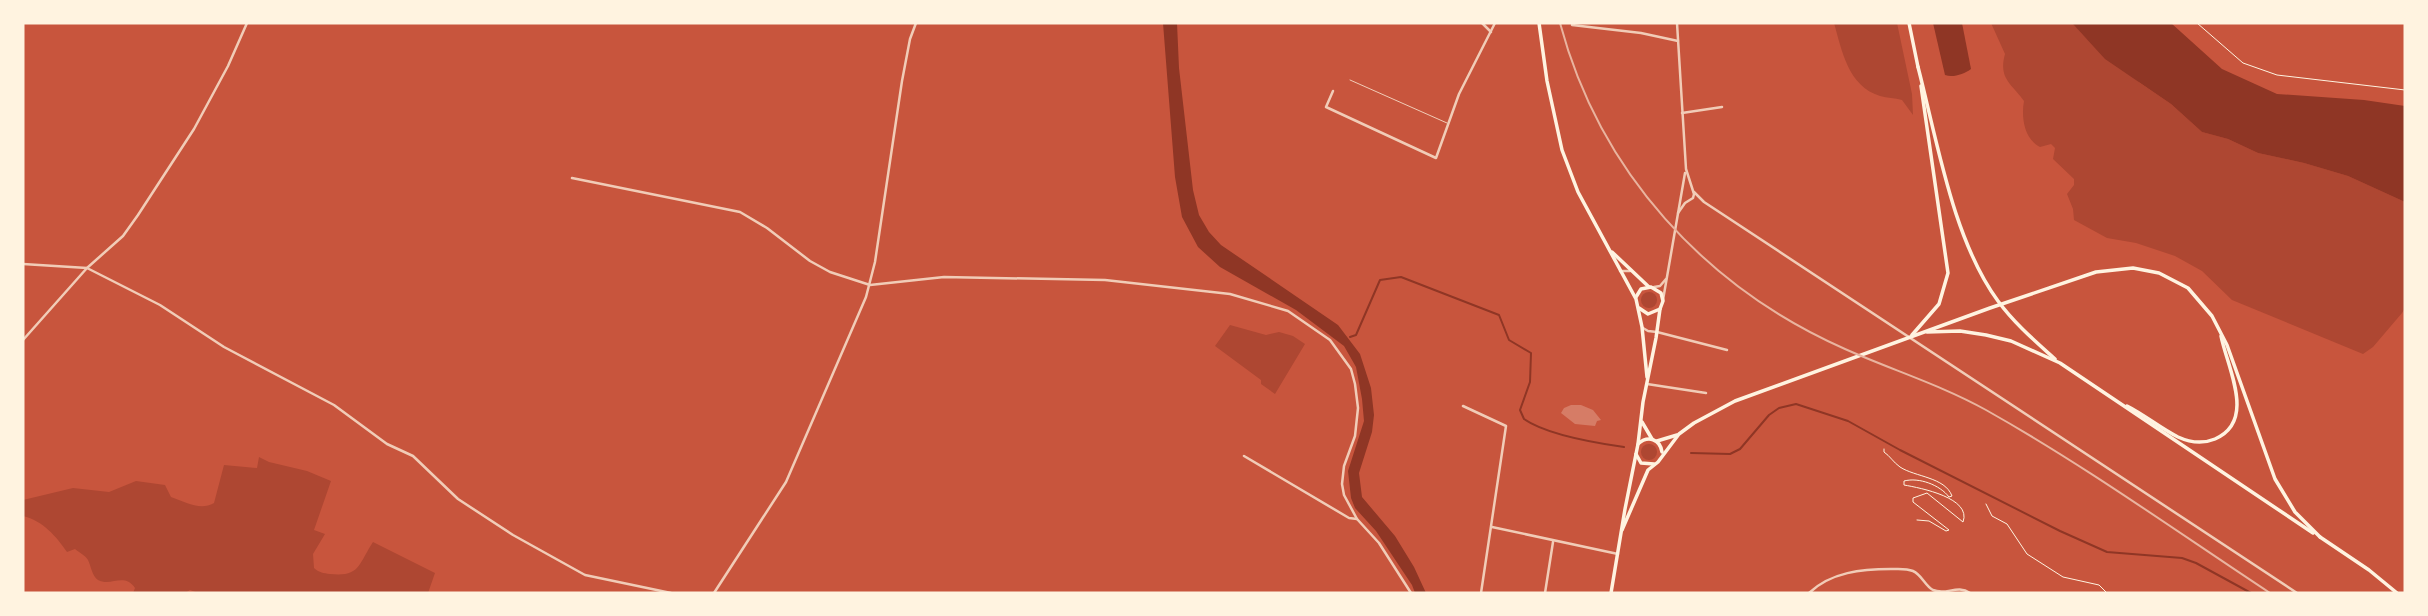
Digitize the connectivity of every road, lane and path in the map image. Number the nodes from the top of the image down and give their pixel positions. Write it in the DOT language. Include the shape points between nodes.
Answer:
graph roads {
  1 [pos="247,23"];
  2 [pos="916,23"];
  3 [pos="1482,23"];
  4 [pos="1495,23"];
  5 [pos="1539,23"];
  6 [pos="1677,23"];
  7 [pos="1909,23"];
  8 [pos="2197,23"];
  9 [pos="1572,26"];
  10 [pos="1491,32"];
  11 [pos="1678,41"];
  12 [pos="1918,67"];
  13 [pos="1350,80"];
  14 [pos="2405,90"];
  15 [pos="1333,91"];
  16 [pos="1721,107"];
  17 [pos="1682,113"];
  18 [pos="1447,123"];
  19 [pos="1686,169"];
  20 [pos="572,177"];
  21 [pos="1693,191"];
  22 [pos="1682,193"];
  23 [pos="1689,200"];
  24 [pos="1703,202"];
  25 [pos="1678,213"];
  26 [pos="1609,250"];
  27 [pos="23,264"];
  28 [pos="87,268"];
  29 [pos="1620,271"];
  30 [pos="1630,271"];
  31 [pos="1666,279"];
  32 [pos="870,285"];
  33 [pos="1648,286"];
  34 [pos="1654,287"];
  35 [pos="1636,299"];
  36 [pos="1663,301"];
  37 [pos="1637,307"];
  38 [pos="1660,309"];
  39 [pos="1642,327"];
  40 [pos="1919,331"];
  41 [pos="1657,332"];
  42 [pos="2220,334"];
  43 [pos="23,340"];
  44 [pos="1727,350"];
  45 [pos="2060,363"];
  46 [pos="1647,377"];
  47 [pos="1647,384"];
  48 [pos="1706,393"];
  49 [pos="2114,400"];
  50 [pos="1463,406"];
  51 [pos="1641,420"];
  52 [pos="1679,434"];
  53 [pos="1655,440"];
  54 [pos="1638,444"];
  55 [pos="1884,449"];
  56 [pos="1636,452"];
  57 [pos="1662,454"];
  58 [pos="1244,456"];
  59 [pos="1654,464"];
  60 [pos="1986,504"];
  61 [pos="1357,519"];
  62 [pos="1917,520"];
  63 [pos="1492,527"];
  64 [pos="1622,530"];
  65 [pos="2320,537"];
  66 [pos="1553,542"];
  67 [pos="1618,554"];
  68 [pos="671,593"];
  69 [pos="714,593"];
  70 [pos="1411,593"];
  71 [pos="1482,593"];
  72 [pos="1545,593"];
  73 [pos="1611,593"];
  74 [pos="1809,593"];
  75 [pos="1970,593"];
  76 [pos="2107,593"];
  77 [pos="2297,593"];
  78 [pos="2397,593"];
  1 -- 28 [label="street" via="178,155 123,236"];
  2 -- 32 [label="street" via="902,81"];
  3 -- 10 [label="street"];
  4 -- 10 [label="street"];
  5 -- 26 [label="main road" via="1562,150"];
  6 -- 11 [label="street"];
  7 -- 12 [label="main road"];
  8 -- 14 [label="path" via="2242,62 2277,75"];
  9 -- 11 [label="street"];
  10 -- 18 [label="street"];
  11 -- 17 [label="street"];
  12 -- 40 [label="main road" via="1948,273 1939,304"];
  12 -- 45 [label="main road" via="1961,229 1979,271 2018,325"];
  13 -- 18 [label="lane"];
  15 -- 18 [label="street" via="1326,107 1436,158"];
  16 -- 17 [label="street"];
  17 -- 19 [label="street"];
  19 -- 21 [label="street"];
  19 -- 22 [label="street"];
  20 -- 32 [label="street" via="740,212 810,261"];
  21 -- 22 [label="street" via="1687,188"];
  21 -- 23 [label="street"];
  21 -- 24 [label="street"];
  22 -- 23 [label="street"];
  22 -- 25 [label="street"];
  23 -- 24 [label="street"];
  23 -- 25 [label="street"];
  24 -- 77 [label="street"];
  25 -- 31 [label="street"];
  26 -- 29 [label="main road"];
  26 -- 30 [label="main road"];
  27 -- 28 [label="street"];
  28 -- 43 [label="street"];
  28 -- 68 [label="street" via="334,405 387,444 413,456 458,499 555,559 585,575"];
  29 -- 30 [label="street"];
  29 -- 35 [label="main road"];
  30 -- 33 [label="main road"];
  31 -- 34 [label="street"];
  31 -- 36 [label="street"];
  32 -- 61 [label="street" via="944,277 1105,280 1230,294 1288,311 1330,340 1356,384 1355,436 1342,484"];
  32 -- 69 [label="street" via="786,482"];
  33 -- 34 [label="main road"];
  33 -- 35 [label="main road"];
  34 -- 36 [label="main road"];
  35 -- 37 [label="main road"];
  36 -- 38 [label="main road"];
  37 -- 38 [label="main road" via="1648,314"];
  37 -- 39 [label="main road"];
  38 -- 41 [label="main road"];
  39 -- 41 [label="street"];
  39 -- 46 [label="main road"];
  40 -- 42 [label="main road" via="2096,272 2133,268 2159,273 2188,288 2207,309"];
  40 -- 45 [label="main road" via="1986,335"];
  40 -- 52 [label="main road" via="1735,401"];
  41 -- 44 [label="street"];
  41 -- 46 [label="main road"];
  42 -- 49 [label="main road" via="2238,405 2231,427 2222,435 2206,442 2177,437"];
  42 -- 65 [label="main road" via="2276,479 2295,512"];
  45 -- 49 [label="main road"];
  46 -- 47 [label="main road"];
  47 -- 48 [label="street"];
  47 -- 51 [label="main road"];
  49 -- 65 [label="main road"];
  50 -- 63 [label="street" via="1506,426"];
  51 -- 53 [label="main road"];
  51 -- 54 [label="main road"];
  52 -- 53 [label="main road"];
  52 -- 57 [label="main road"];
  53 -- 54 [label="main road"];
  53 -- 57 [label="main road"];
  54 -- 56 [label="main road"];
  55 -- 62 [label="path" via="1898,466 1928,477 1952,496 1916,480 1904,481 1904,485 1937,491 1965,514 1963,522 1927,493 1913,502 1949,530"];
  56 -- 59 [label="main road" via="1642,463"];
  56 -- 64 [label="main road"];
  57 -- 59 [label="main road"];
  58 -- 61 [label="street"];
  59 -- 64 [label="main road"];
  60 -- 76 [label="path" via="1992,516 2007,524 2027,554 2063,577 2099,585"];
  61 -- 70 [label="street" via="1380,543"];
  63 -- 66 [label="street"];
  63 -- 71 [label="street"];
  64 -- 67 [label="main road"];
  65 -- 78 [label="main road"];
  66 -- 67 [label="street"];
  66 -- 72 [label="street"];
  67 -- 73 [label="main road"];
  74 -- 75 [label="street" via="1854,571 1882,569 1913,571 1934,590"];
}
